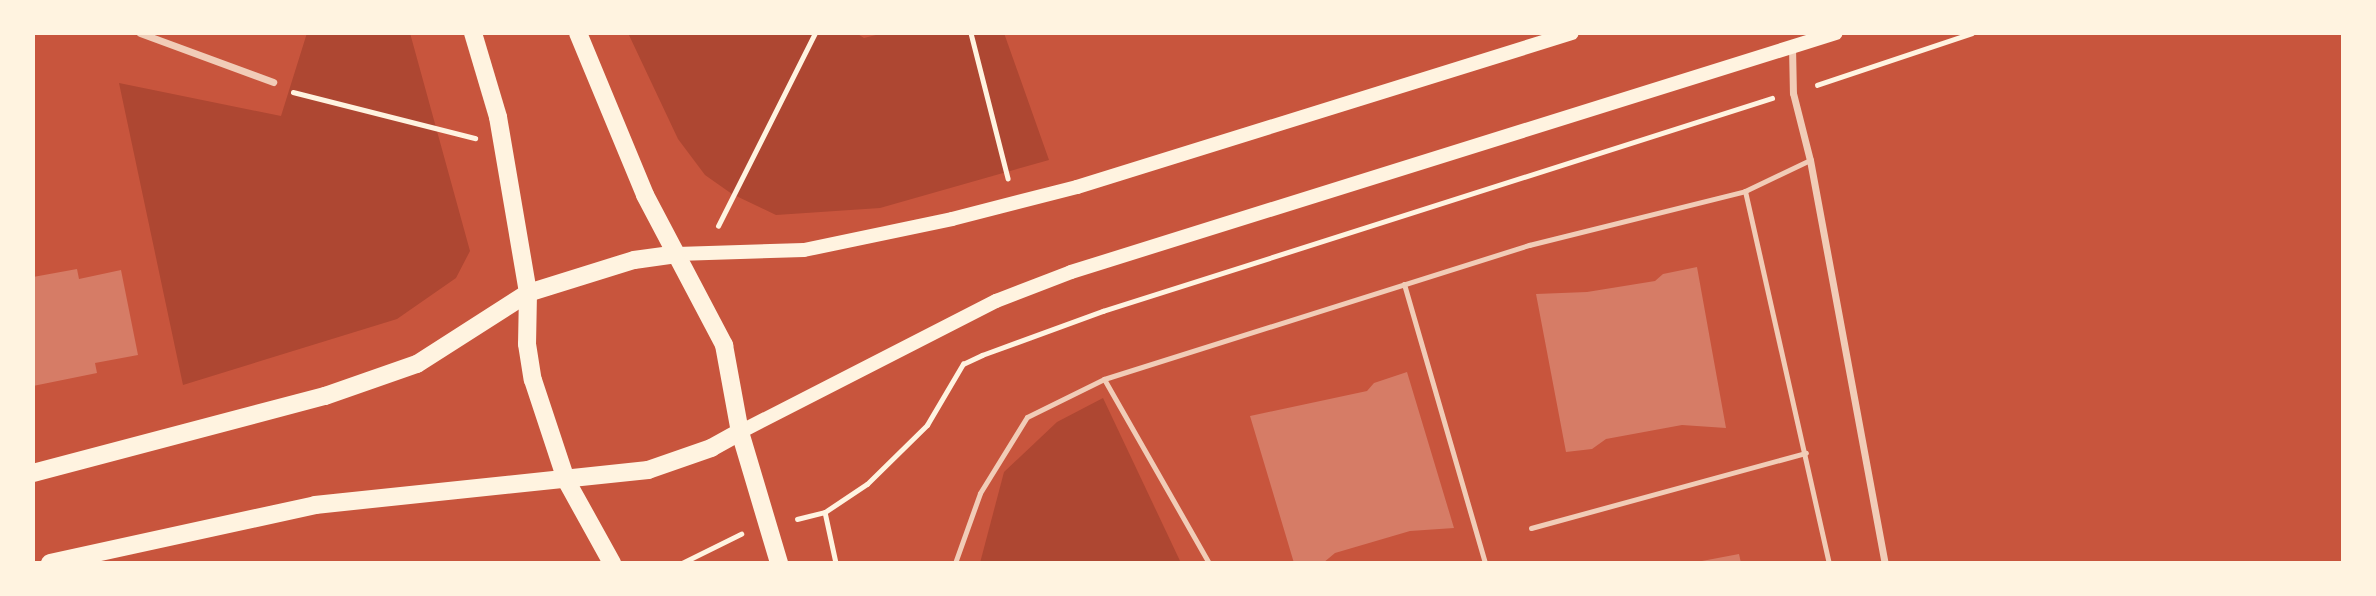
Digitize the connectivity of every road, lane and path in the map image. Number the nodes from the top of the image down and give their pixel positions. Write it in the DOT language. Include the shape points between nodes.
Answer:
graph roads {
  1 [pos="140,33"];
  2 [pos="473,33"];
  3 [pos="578,33"];
  4 [pos="815,33"];
  5 [pos="971,33"];
  6 [pos="1572,33"];
  7 [pos="1836,33"];
  8 [pos="1972,33"];
  9 [pos="1792,47"];
  10 [pos="273,82"];
  11 [pos="1793,93"];
  12 [pos="501,140"];
  13 [pos="1811,160"];
  14 [pos="1745,191"];
  15 [pos="733,198"];
  16 [pos="1015,203"];
  17 [pos="677,254"];
  18 [pos="1404,284"];
  19 [pos="528,293"];
  20 [pos="1104,379"];
  21 [pos="740,432"];
  22 [pos="1806,453"];
  23 [pos="33,473"];
  24 [pos="566,480"];
  25 [pos="1531,528"];
  26 [pos="727,538"];
  27 [pos="50,563"];
  28 [pos="612,563"];
  29 [pos="682,563"];
  30 [pos="779,563"];
  31 [pos="836,563"];
  32 [pos="955,563"];
  33 [pos="1209,563"];
  34 [pos="1485,563"];
  35 [pos="1829,563"];
  36 [pos="1885,563"];
  1 -- 10 [label="street"];
  2 -- 12 [label="main road"];
  3 -- 17 [label="main road" via="645,195"];
  4 -- 15 [label="path"];
  5 -- 16 [label="path"];
  6 -- 16 [label="main road"];
  7 -- 9 [label="main road"];
  8 -- 11 [label="path"];
  9 -- 11 [label="street"];
  9 -- 21 [label="main road" via="1071,272 996,301"];
  10 -- 12 [label="path" via="299,94 370,113"];
  11 -- 13 [label="street"];
  11 -- 31 [label="path" via="1103,311 963,364 911,444 867,484 825,512"];
  12 -- 19 [label="main road"];
  13 -- 14 [label="lane"];
  13 -- 36 [label="street"];
  14 -- 18 [label="lane" via="1529,245"];
  14 -- 22 [label="lane"];
  16 -- 17 [label="main road" via="874,239 804,250"];
  17 -- 19 [label="main road" via="634,260"];
  17 -- 21 [label="main road" via="724,345"];
  18 -- 20 [label="lane"];
  18 -- 34 [label="lane"];
  19 -- 23 [label="main road" via="417,364 325,396"];
  19 -- 24 [label="main road" via="527,344 533,380"];
  20 -- 32 [label="lane" via="1027,417 980,493"];
  20 -- 33 [label="lane"];
  21 -- 24 [label="main road" via="711,448 648,470"];
  21 -- 30 [label="main road"];
  22 -- 25 [label="lane"];
  22 -- 35 [label="lane"];
  24 -- 27 [label="main road" via="315,505"];
  24 -- 28 [label="main road"];
  26 -- 29 [label="path"];
}
